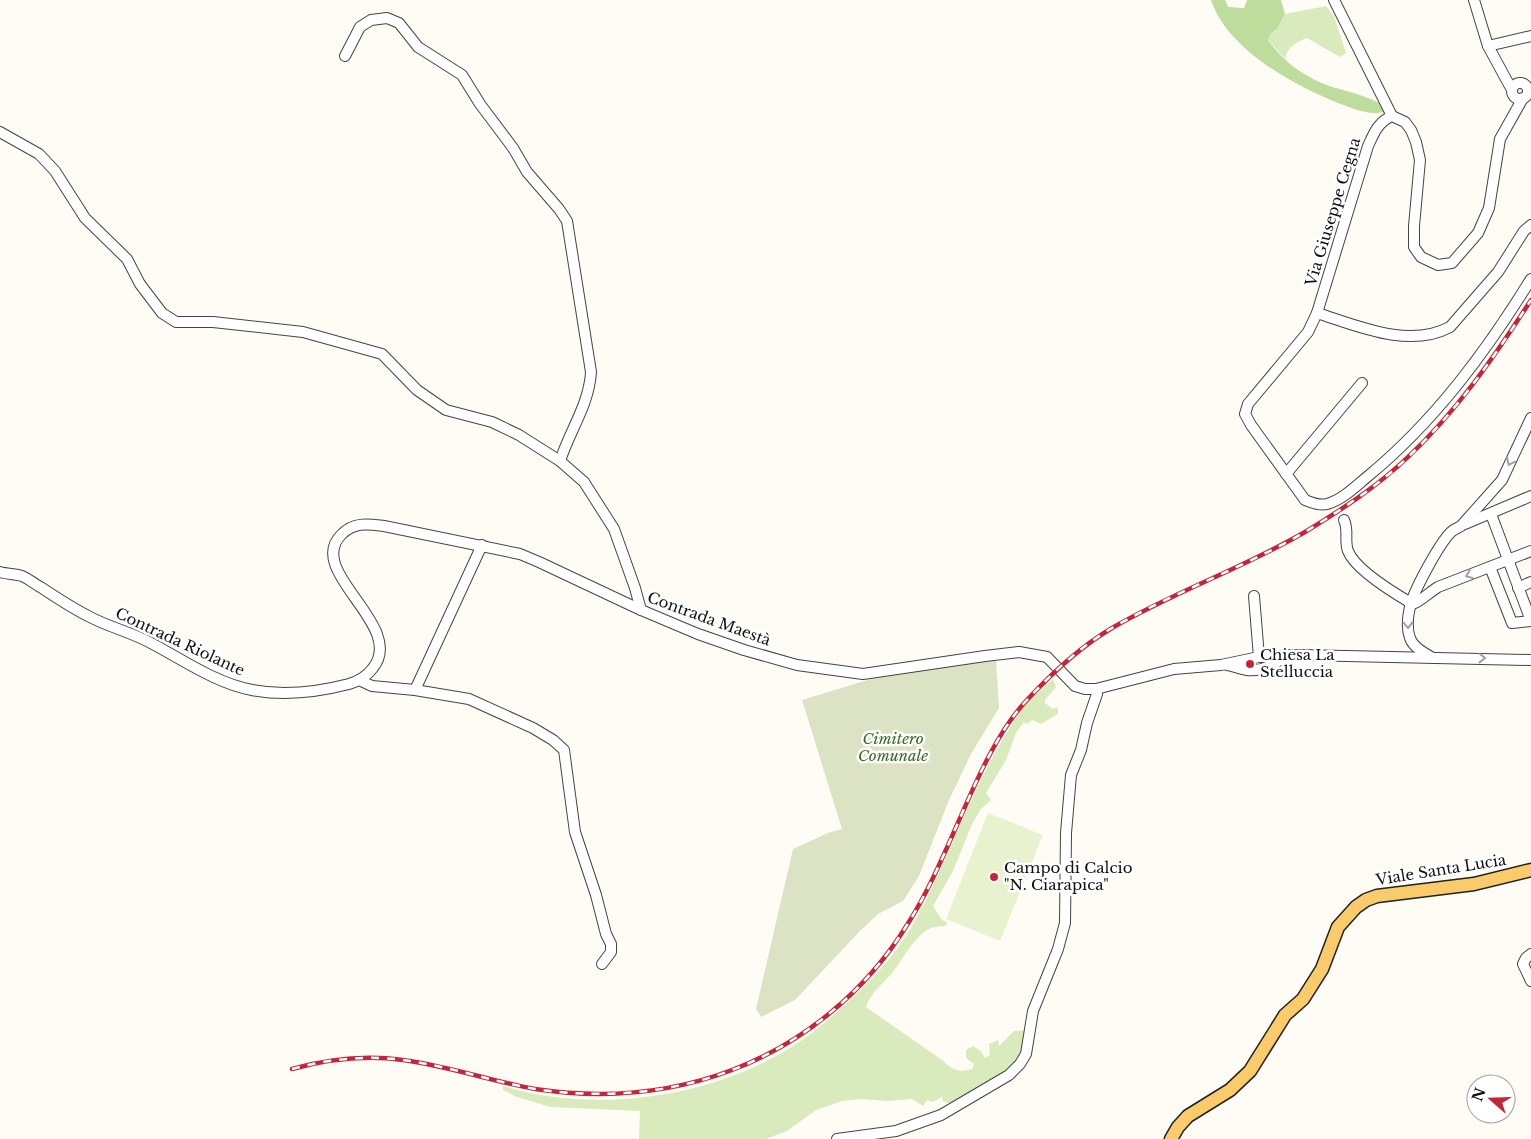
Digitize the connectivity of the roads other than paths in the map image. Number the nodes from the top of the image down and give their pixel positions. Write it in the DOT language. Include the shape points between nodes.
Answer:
graph roads {
  1 [pos="1334,0"];
  2 [pos="1474,0"];
  3 [pos="1531,36"];
  4 [pos="1488,46"];
  5 [pos="345,56"];
  6 [pos="1514,89"];
  7 [pos="1527,94"];
  8 [pos="1392,116"];
  9 [pos="1510,119"];
  10 [pos="0,132"];
  11 [pos="1531,225"];
  12 [pos="1531,279"];
  13 [pos="1317,314"];
  14 [pos="1362,383"];
  15 [pos="1531,418"];
  16 [pos="560,461"];
  17 [pos="1286,474"];
  18 [pos="1531,496"];
  19 [pos="1491,514"];
  20 [pos="1344,520"];
  21 [pos="1461,526"];
  22 [pos="482,545"];
  23 [pos="1531,551"];
  24 [pos="1507,560"];
  25 [pos="539,562"];
  26 [pos="1490,567"];
  27 [pos="0,572"];
  28 [pos="1531,582"];
  29 [pos="1518,588"];
  30 [pos="1254,596"];
  31 [pos="1411,604"];
  32 [pos="641,610"];
  33 [pos="1531,621"];
  34 [pos="1412,642"];
  35 [pos="1287,655"];
  36 [pos="1258,657"];
  37 [pos="1399,657"];
  38 [pos="1434,658"];
  39 [pos="1531,660"];
  40 [pos="1221,665"];
  41 [pos="359,680"];
  42 [pos="1096,689"];
  43 [pos="415,690"];
  44 [pos="1531,870"];
  45 [pos="1531,954"];
  46 [pos="602,964"];
  47 [pos="1531,981"];
  48 [pos="837,1139"];
  49 [pos="1171,1139"];
  1 -- 8 [label="street"];
  2 -- 4 [label="street"];
  3 -- 4 [label="street"];
  4 -- 6 [label="street"];
  5 -- 16 [label="street" via="360,27 371,20 387,18 399,23 418,47 462,75 527,172 566,221 591,372 586,401"];
  6 -- 7 [label="street" via="1519,99"];
  6 -- 7 [label="street" via="1524,84"];
  6 -- 9 [label="street"];
  7 -- 9 [label="street"];
  8 -- 9 [label="street" via="1405,122 1411,130 1420,160 1414,246 1421,257 1438,265 1452,263 1478,233 1489,208 1500,139"];
  8 -- 13 [label="street, Via Giuseppe Cegna" via="1383,120 1368,146"];
  10 -- 16 [label="street" via="39,154 51,166 85,218 127,259 140,284 162,313 176,322 213,322 304,332 382,354 418,390 446,410 492,422"];
  11 -- 13 [label="street" via="1498,272 1450,327 1440,333 1394,336"];
  12 -- 17 [label="street" via="1463,379 1389,459 1345,495 1326,504 1316,504 1305,500"];
  13 -- 17 [label="street, Via Giuseppe Cegna" via="1308,332 1248,404 1245,414"];
  14 -- 17 [label="street"];
  15 -- 21 [label="street, one-way" via="1502,480"];
  16 -- 32 [label="street" via="584,482 614,529"];
  18 -- 19 [label="street"];
  19 -- 21 [label="street"];
  19 -- 24 [label="street"];
  20 -- 31 [label="street" via="1347,550 1355,564"];
  21 -- 31 [label="street" via="1444,541"];
  22 -- 25 [label="street, Contrada Riolante"];
  22 -- 41 [label="street, Contrada Riolante" via="364,524 349,528 338,538 333,547 333,560 372,623 381,647 378,662"];
  22 -- 43 [label="street"];
  23 -- 24 [label="street"];
  24 -- 26 [label="street"];
  24 -- 29 [label="street"];
  25 -- 32 [label="street, Contrada Maestà"];
  26 -- 31 [label="street, one-way" via="1438,588 1419,603"];
  26 -- 33 [label="street" via="1512,622"];
  27 -- 41 [label="street, Contrada Riolante" via="23,576 91,618 250,690 306,692"];
  28 -- 29 [label="street"];
  29 -- 33 [label="street"];
  30 -- 36 [label="street"];
  31 -- 34 [label="street, one-way" via="1407,628"];
  32 -- 42 [label="street, Contrada Maestà" via="744,650 797,665 863,674 1019,652 1047,657 1075,686"];
  34 -- 37 [label="street"];
  34 -- 38 [label="street"];
  35 -- 36 [label="street"];
  35 -- 37 [label="street"];
  35 -- 40 [label="street" via="1274,665 1259,670"];
  36 -- 40 [label="street"];
  37 -- 38 [label="street"];
  38 -- 39 [label="street, one-way"];
  40 -- 42 [label="street" via="1174,669"];
  41 -- 43 [label="street" via="372,686"];
  42 -- 48 [label="street" via="1081,750 1071,775 1064,923 1058,949 1033,1011 1026,1054 1008,1075 941,1115 896,1132"];
  43 -- 46 [label="street" via="469,699 533,728 564,750 576,832 611,944 611,952"];
  44 -- 49 [label="main road, Viale Santa Lucia" via="1474,884 1377,896 1356,907 1338,927 1322,969 1303,999 1285,1015 1250,1072 1224,1094 1188,1116"];
  45 -- 47 [label="street" via="1523,964"];
}
